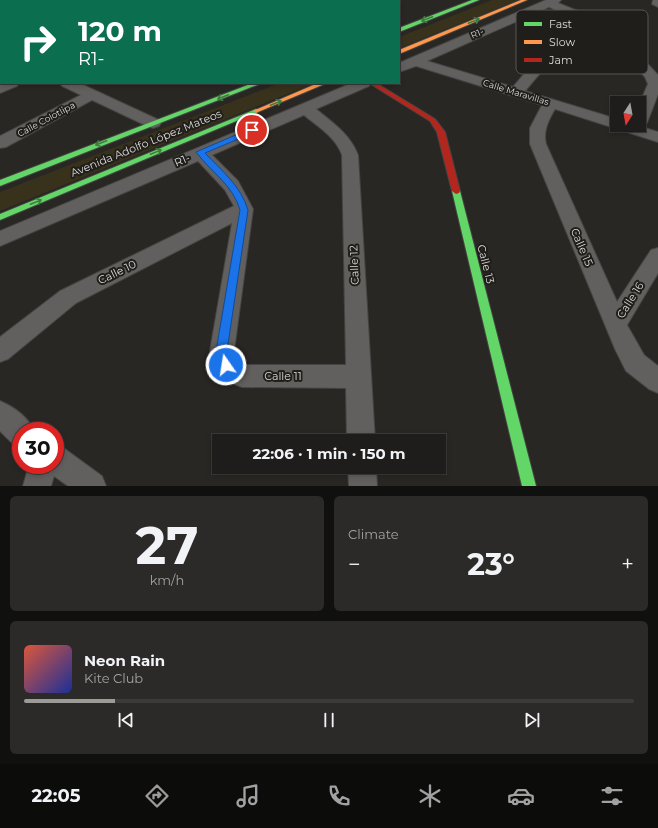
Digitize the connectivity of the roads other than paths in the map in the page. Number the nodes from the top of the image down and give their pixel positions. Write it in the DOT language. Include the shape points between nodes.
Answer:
graph roads {
  1 [pos="477,0"];
  2 [pos="525,0"];
  3 [pos="552,1"];
  4 [pos="531,10"];
  5 [pos="571,10"];
  6 [pos="516,16"];
  7 [pos="400,30"];
  8 [pos="448,32"];
  9 [pos="447,46"];
  10 [pos="400,52"];
  11 [pos="415,61"];
  12 [pos="400,68"];
  13 [pos="648,72"];
  14 [pos="532,74"];
  15 [pos="10,84"];
  16 [pos="69,84"];
  17 [pos="256,84"];
  18 [pos="322,84"];
  19 [pos="362,84"];
  20 [pos="374,84"];
  21 [pos="0,88"];
  22 [pos="516,93"];
  23 [pos="93,94"];
  24 [pos="551,104"];
  25 [pos="646,106"];
  26 [pos="305,108"];
  27 [pos="610,122"];
  28 [pos="153,123"];
  29 [pos="646,130"];
  30 [pos="658,137"];
  31 [pos="0,144"];
  32 [pos="200,152"];
  33 [pos="0,183"];
  34 [pos="244,210"];
  35 [pos="0,216"];
  36 [pos="0,239"];
  37 [pos="658,256"];
  38 [pos="615,324"];
  39 [pos="0,351"];
  40 [pos="358,377"];
  41 [pos="658,381"];
  42 [pos="0,414"];
  43 [pos="12,424"];
  44 [pos="361,434"];
  45 [pos="64,466"];
  46 [pos="40,474"];
  47 [pos="362,474"];
  48 [pos="37,486"];
  49 [pos="92,486"];
  50 [pos="363,486"];
  51 [pos="529,486"];
  1 -- 7 [label="main road, one-way"];
  8 -- 2 [label="main road, one-way"];
  3 -- 4 [label="street, R1-"];
  3 -- 5 [label="street"];
  6 -- 9 [label="street, R1-"];
  8 -- 9 [label="main road"];
  8 -- 10 [label="main road"];
  9 -- 11 [label="street, R1-"];
  11 -- 12 [label="street, R1-"];
  11 -- 22 [label="street, Calle Maravillas"];
  13 -- 25 [label="street" via="655,84"];
  14 -- 22 [label="street"];
  15 -- 21 [label="street"];
  16 -- 23 [label="street"];
  17 -- 28 [label="main road, Avenida Adolfo López Mateos, one-way"];
  35 -- 18 [label="main road, Avenida Adolfo López Mateos, one-way"];
  19 -- 26 [label="street, R1-"];
  20 -- 51 [label="main road, Calle 13" via="433,120 441,132"];
  22 -- 24 [label="street, Calle Maravillas"];
  23 -- 28 [label="street"];
  23 -- 31 [label="street, Calle Colotlipa"];
  24 -- 27 [label="street, Calle Maravillas"];
  24 -- 38 [label="street, Calle 15" via="536,128 535,136"];
  26 -- 32 [label="street, R1-"];
  26 -- 40 [label="street, Calle 12" via="337,134 347,145 350,155"];
  28 -- 33 [label="main road, Avenida Adolfo López Mateos, one-way"];
  29 -- 30 [label="street"];
  32 -- 34 [label="street" via="234,188"];
  32 -- 36 [label="street, R1-"];
  34 -- 39 [label="street, Calle 10" via="68,297"];
  34 -- 40 [label="street, Calle 11" via="222,351 226,365 242,376"];
  37 -- 38 [label="street, Calle 16"];
  38 -- 41 [label="street, Calle 15" via="635,363"];
  40 -- 44 [label="street, Calle 12"];
  42 -- 43 [label="street"];
  45 -- 49 [label="street"];
  46 -- 48 [label="street"];
  47 -- 50 [label="street"];
}
